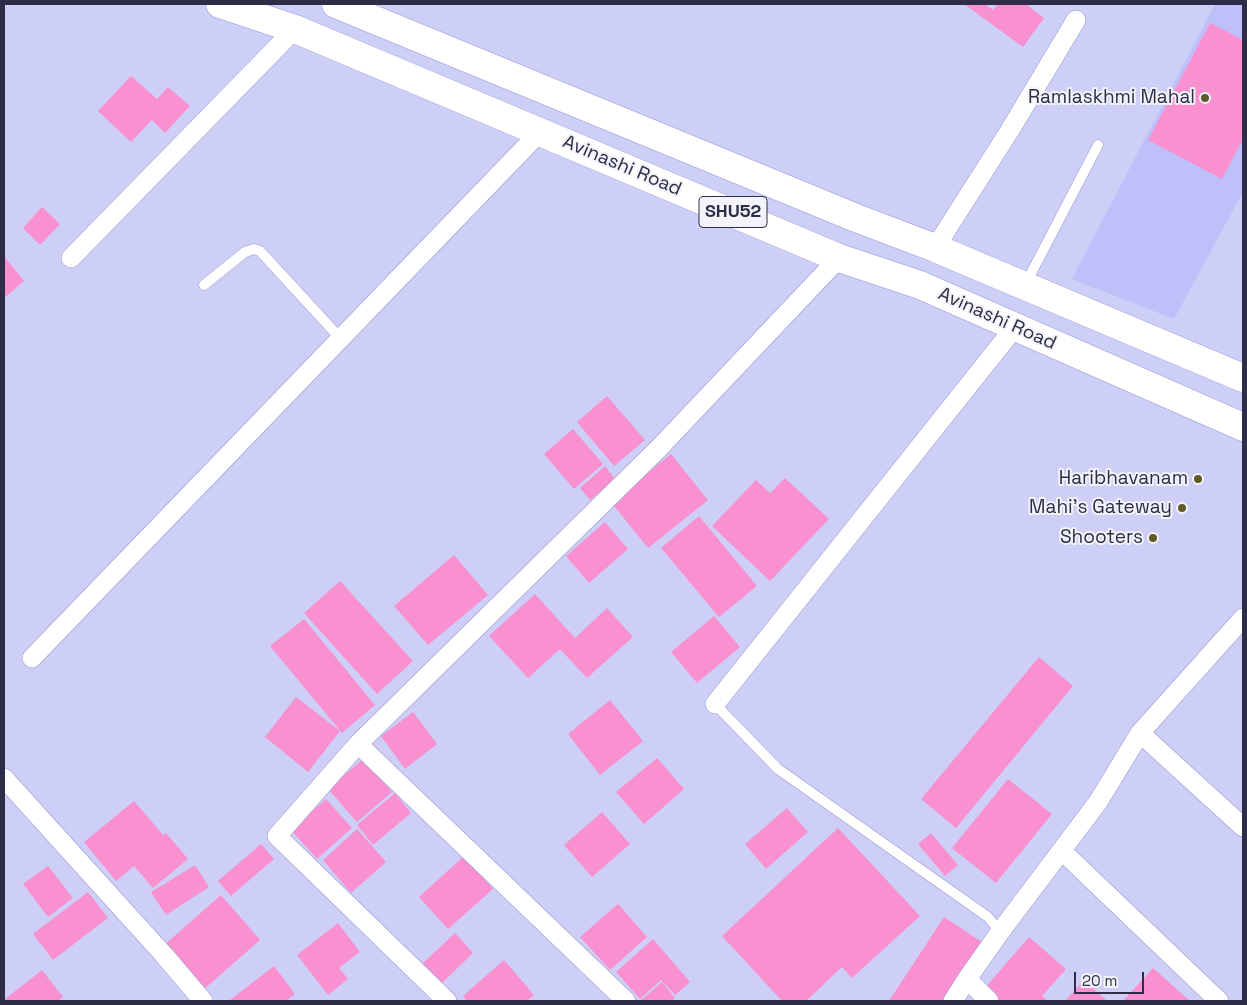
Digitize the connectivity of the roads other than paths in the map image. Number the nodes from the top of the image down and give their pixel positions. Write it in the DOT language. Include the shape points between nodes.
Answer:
graph roads {
  1 [pos="220,4"];
  2 [pos="336,4"];
  3 [pos="1076,20"];
  4 [pos="295,29"];
  5 [pos="541,131"];
  6 [pos="1098,145"];
  7 [pos="935,248"];
  8 [pos="71,258"];
  9 [pos="839,258"];
  10 [pos="204,285"];
  11 [pos="1025,286"];
  12 [pos="1015,327"];
  13 [pos="341,339"];
  14 [pos="1243,378"];
  15 [pos="1243,427"];
  16 [pos="1243,618"];
  17 [pos="32,658"];
  18 [pos="715,704"];
  19 [pos="1140,733"];
  20 [pos="358,744"];
  21 [pos="4,778"];
  22 [pos="10,799"];
  23 [pos="1243,827"];
  24 [pos="1062,850"];
  25 [pos="1000,932"];
  26 [pos="967,979"];
  27 [pos="203,1001"];
  28 [pos="447,1001"];
  29 [pos="626,1001"];
  30 [pos="953,1001"];
  31 [pos="989,1001"];
  32 [pos="1219,1001"];
  1 -- 4 [label="main road, Avinashi Road / SHU52"];
  2 -- 7 [label="main road, SHU52"];
  3 -- 7 [label="street"];
  4 -- 5 [label="main road, Avinashi Road / SHU52"];
  4 -- 8 [label="street"];
  5 -- 9 [label="main road, Avinashi Road / SHU52"];
  5 -- 13 [label="street"];
  6 -- 11 [label="lane"];
  7 -- 11 [label="main road, SHU52"];
  9 -- 12 [label="main road, Avinashi Road / SHU52" via="920,285"];
  9 -- 20 [label="street" via="659,448"];
  10 -- 13 [label="lane" via="245,252 260,251"];
  11 -- 14 [label="main road, SHU52"];
  12 -- 15 [label="main road, Avinashi Road / SHU52"];
  12 -- 18 [label="street"];
  13 -- 17 [label="street"];
  16 -- 19 [label="street"];
  18 -- 25 [label="lane" via="778,768 988,917"];
  19 -- 23 [label="street"];
  19 -- 24 [label="street" via="1098,802"];
  20 -- 28 [label="street" via="277,836"];
  20 -- 29 [label="street"];
  21 -- 22 [label="street"];
  22 -- 27 [label="street" via="164,955"];
  24 -- 25 [label="street"];
  24 -- 32 [label="street"];
  25 -- 26 [label="street"];
  26 -- 30 [label="street"];
  26 -- 31 [label="street"];
}
